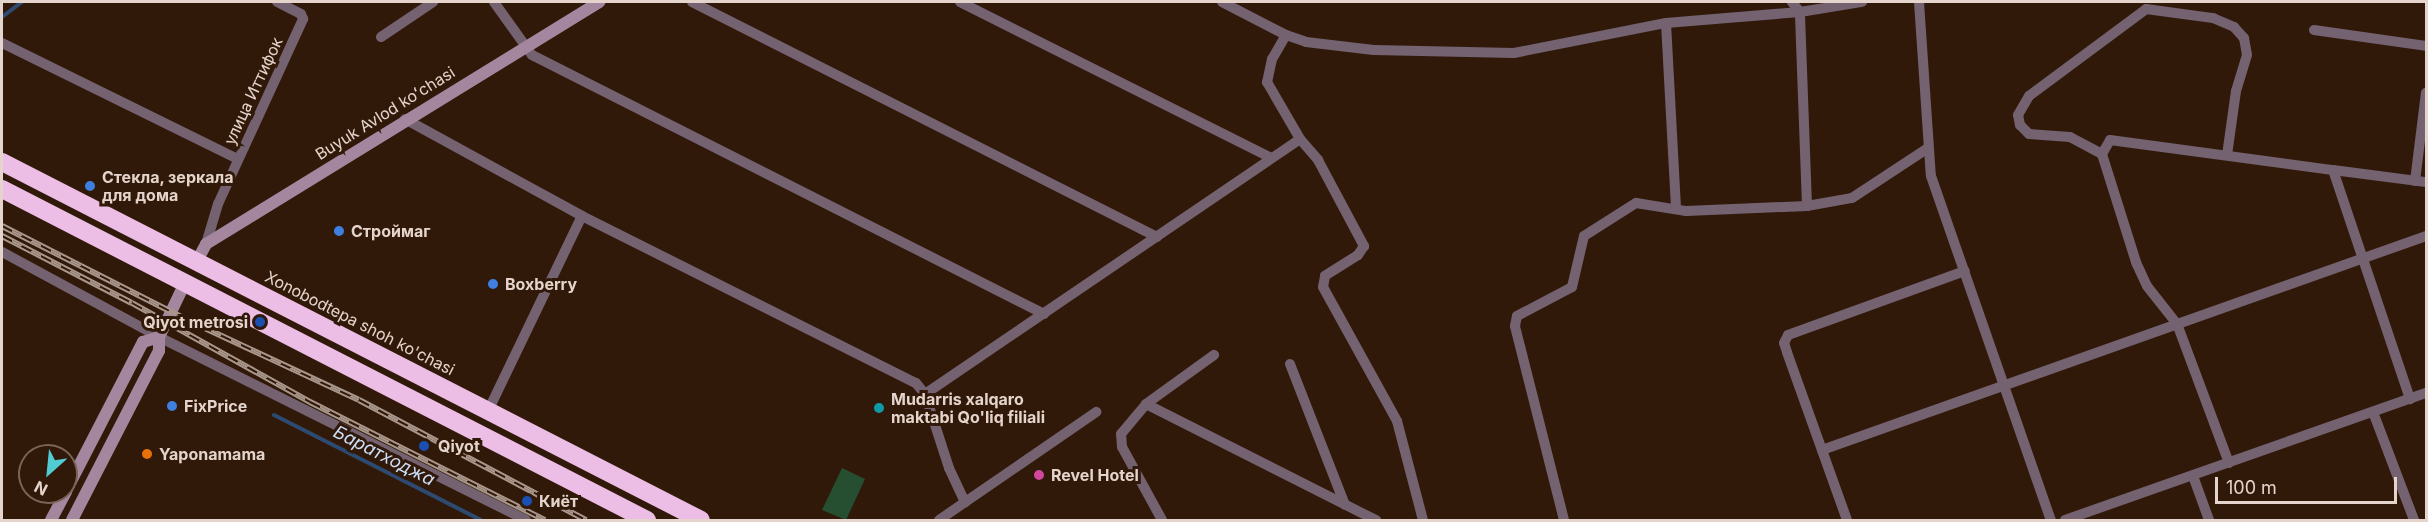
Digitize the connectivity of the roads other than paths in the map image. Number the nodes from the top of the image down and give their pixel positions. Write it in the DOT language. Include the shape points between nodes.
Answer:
graph roads {
  1 [pos="277,2"];
  2 [pos="434,2"];
  3 [pos="494,2"];
  4 [pos="599,2"];
  5 [pos="692,2"];
  6 [pos="960,2"];
  7 [pos="1222,2"];
  8 [pos="1791,2"];
  9 [pos="1862,2"];
  10 [pos="1919,2"];
  11 [pos="1800,12"];
  12 [pos="1666,23"];
  13 [pos="2314,30"];
  14 [pos="1286,35"];
  15 [pos="381,37"];
  16 [pos="2,43"];
  17 [pos="524,46"];
  18 [pos="2427,46"];
  19 [pos="2427,93"];
  20 [pos="405,119"];
  21 [pos="1300,139"];
  22 [pos="1928,148"];
  23 [pos="2102,154"];
  24 [pos="2228,155"];
  25 [pos="1271,158"];
  26 [pos="238,159"];
  27 [pos="2,162"];
  28 [pos="2333,170"];
  29 [pos="2415,181"];
  30 [pos="2427,182"];
  31 [pos="2,189"];
  32 [pos="1808,206"];
  33 [pos="1676,207"];
  34 [pos="582,216"];
  35 [pos="2427,236"];
  36 [pos="1157,237"];
  37 [pos="206,244"];
  38 [pos="2,252"];
  39 [pos="2362,259"];
  40 [pos="197,261"];
  41 [pos="1965,271"];
  42 [pos="185,283"];
  43 [pos="1044,314"];
  44 [pos="2177,324"];
  45 [pos="159,337"];
  46 [pos="1214,355"];
  47 [pos="1290,364"];
  48 [pos="2003,384"];
  49 [pos="2427,393"];
  50 [pos="925,394"];
  51 [pos="2410,399"];
  52 [pos="1146,404"];
  53 [pos="488,411"];
  54 [pos="1096,412"];
  55 [pos="2373,412"];
  56 [pos="1822,450"];
  57 [pos="2229,463"];
  58 [pos="78,469"];
  59 [pos="2193,476"];
  60 [pos="635,486"];
  61 [pos="965,502"];
  62 [pos="60,504"];
  63 [pos="1345,505"];
  64 [pos="624,508"];
  65 [pos="51,520"];
  66 [pos="72,520"];
  67 [pos="526,520"];
  68 [pos="647,520"];
  69 [pos="701,520"];
  70 [pos="939,520"];
  71 [pos="1162,520"];
  72 [pos="1376,520"];
  73 [pos="1423,520"];
  74 [pos="1564,520"];
  75 [pos="1846,520"];
  76 [pos="2051,520"];
  77 [pos="2065,520"];
  78 [pos="2209,520"];
  79 [pos="2414,520"];
  1 -- 26 [label="street, улица Иттифок" via="302,14 303,19"];
  2 -- 15 [label="street"];
  3 -- 17 [label="street"];
  4 -- 17 [label="street, Buyuk Avlod koʻchasi"];
  5 -- 36 [label="street"];
  6 -- 25 [label="street"];
  7 -- 14 [label="street"];
  8 -- 11 [label="street"];
  9 -- 11 [label="street"];
  10 -- 22 [label="street"];
  11 -- 12 [label="street"];
  11 -- 32 [label="street"];
  12 -- 14 [label="street" via="1514,53 1374,50"];
  12 -- 33 [label="street"];
  13 -- 18 [label="street"];
  14 -- 21 [label="street" via="1269,66 1267,82"];
  16 -- 26 [label="street"];
  17 -- 20 [label="street, Buyuk Avlod koʻchasi"];
  17 -- 43 [label="street" via="532,54"];
  19 -- 29 [label="street"];
  20 -- 34 [label="street"];
  20 -- 37 [label="street, Buyuk Avlod koʻchasi"];
  21 -- 25 [label="street"];
  21 -- 73 [label="street" via="1318,160 1362,239 1362,250 1329,272 1323,287 1397,421"];
  22 -- 32 [label="street" via="1852,198"];
  22 -- 41 [label="street" via="1931,176"];
  23 -- 24 [label="street" via="2106,142 2115,140"];
  23 -- 24 [label="street" via="2070,137 2029,134 2018,115 2029,96 2146,9 2213,18 2234,27 2244,38 2247,54 2236,91"];
  23 -- 44 [label="street" via="2136,262 2147,286"];
  24 -- 28 [label="street"];
  25 -- 36 [label="street"];
  26 -- 37 [label="street, улица Иттифок"];
  27 -- 40 [label="highway, Xonobodtepa shoh ko'chasi"];
  28 -- 29 [label="street"];
  28 -- 39 [label="street"];
  29 -- 30 [label="street"];
  31 -- 42 [label="highway"];
  32 -- 33 [label="street" via="1686,211"];
  33 -- 74 [label="street" via="1636,203 1584,236 1572,287 1517,316 1515,326"];
  34 -- 50 [label="street" via="916,383"];
  34 -- 53 [label="street"];
  35 -- 39 [label="street"];
  36 -- 43 [label="street"];
  37 -- 40 [label="street, Buyuk Avlod koʻchasi"];
  38 -- 45 [label="street"];
  39 -- 44 [label="street"];
  39 -- 51 [label="street"];
  40 -- 42 [label="highway"];
  40 -- 53 [label="highway, Xonobodtepa shoh ko'chasi"];
  41 -- 48 [label="street"];
  41 -- 56 [label="street" via="1788,335 1784,343"];
  42 -- 45 [label="street"];
  42 -- 64 [label="highway"];
  43 -- 50 [label="street"];
  44 -- 48 [label="street"];
  44 -- 57 [label="street"];
  45 -- 58 [label="street" via="143,342"];
  45 -- 66 [label="street" via="159,351"];
  45 -- 67 [label="street"];
  46 -- 52 [label="street"];
  47 -- 63 [label="street"];
  48 -- 56 [label="street"];
  48 -- 76 [label="street"];
  49 -- 51 [label="street"];
  50 -- 61 [label="street"];
  51 -- 55 [label="street"];
  52 -- 63 [label="street"];
  52 -- 71 [label="street" via="1120,441"];
  53 -- 60 [label="highway, Xonobodtepa shoh ko'chasi"];
  54 -- 61 [label="street"];
  55 -- 57 [label="street"];
  55 -- 79 [label="street"];
  56 -- 75 [label="street"];
  57 -- 59 [label="street"];
  59 -- 77 [label="street"];
  59 -- 78 [label="street"];
  60 -- 64 [label="highway"];
  60 -- 69 [label="highway, Xonobodtepa shoh ko'chasi"];
  61 -- 70 [label="street"];
  62 -- 65 [label="street"];
  63 -- 72 [label="street"];
  64 -- 68 [label="highway"];
}
